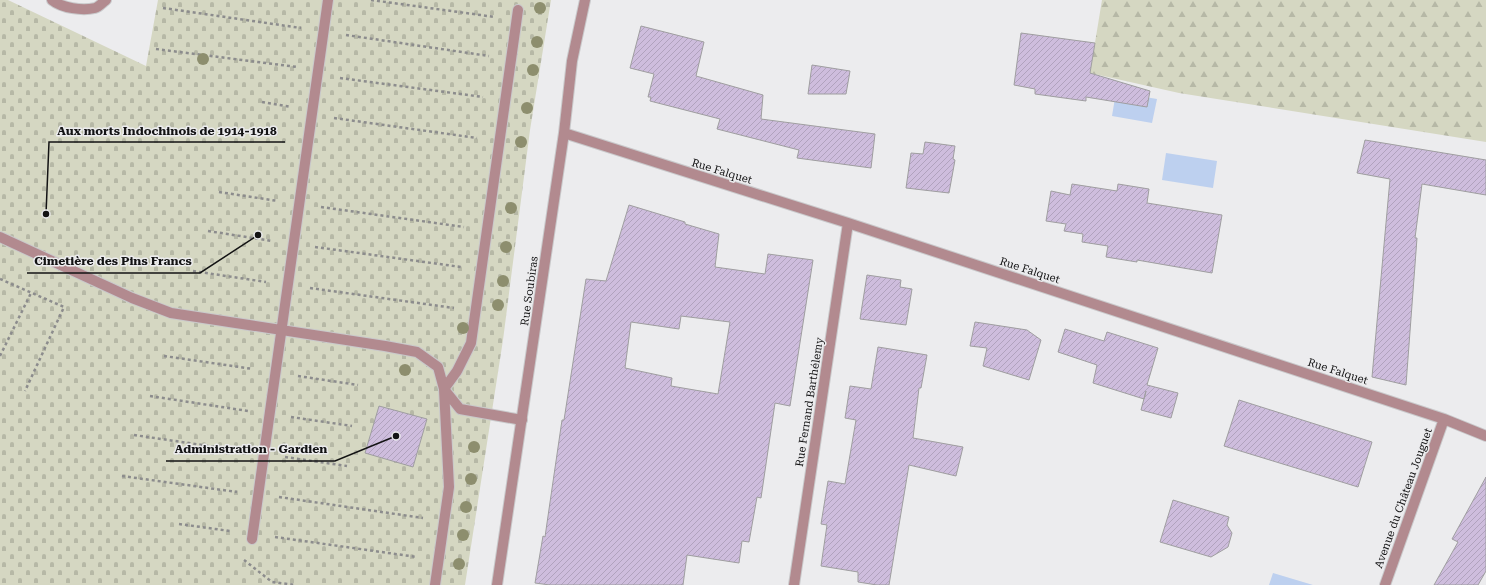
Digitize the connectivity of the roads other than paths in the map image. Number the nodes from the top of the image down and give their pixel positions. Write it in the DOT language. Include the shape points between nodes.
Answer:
graph roads {
  1 [pos="52,0"];
  2 [pos="106,0"];
  3 [pos="328,0"];
  4 [pos="585,0"];
  5 [pos="517,15"];
  6 [pos="564,134"];
  7 [pos="848,223"];
  8 [pos="0,237"];
  9 [pos="281,330"];
  10 [pos="444,389"];
  11 [pos="1444,419"];
  12 [pos="522,420"];
  13 [pos="1486,436"];
  14 [pos="252,536"];
  15 [pos="435,585"];
  16 [pos="497,585"];
  17 [pos="794,585"];
  18 [pos="1385,585"];
  1 -- 2 [label="street" via="72,9 96,8"];
  3 -- 9 [label="street"];
  4 -- 6 [label="street, Rue Soubiras" via="572,61"];
  5 -- 10 [label="street" via="471,343 457,371"];
  6 -- 7 [label="street, Rue Falquet"];
  6 -- 12 [label="street, Rue Soubiras"];
  7 -- 11 [label="street, Rue Falquet"];
  7 -- 17 [label="street, Rue Fernand Barthélemy"];
  8 -- 9 [label="street" via="132,298 171,313"];
  9 -- 10 [label="street" via="417,352 438,367"];
  9 -- 14 [label="street"];
  10 -- 12 [label="street" via="460,409"];
  10 -- 15 [label="street" via="449,487"];
  11 -- 13 [label="street, Rue Falquet"];
  11 -- 18 [label="street, Avenue du Château Jouguet"];
  12 -- 16 [label="street, Rue Soubiras"];
}
